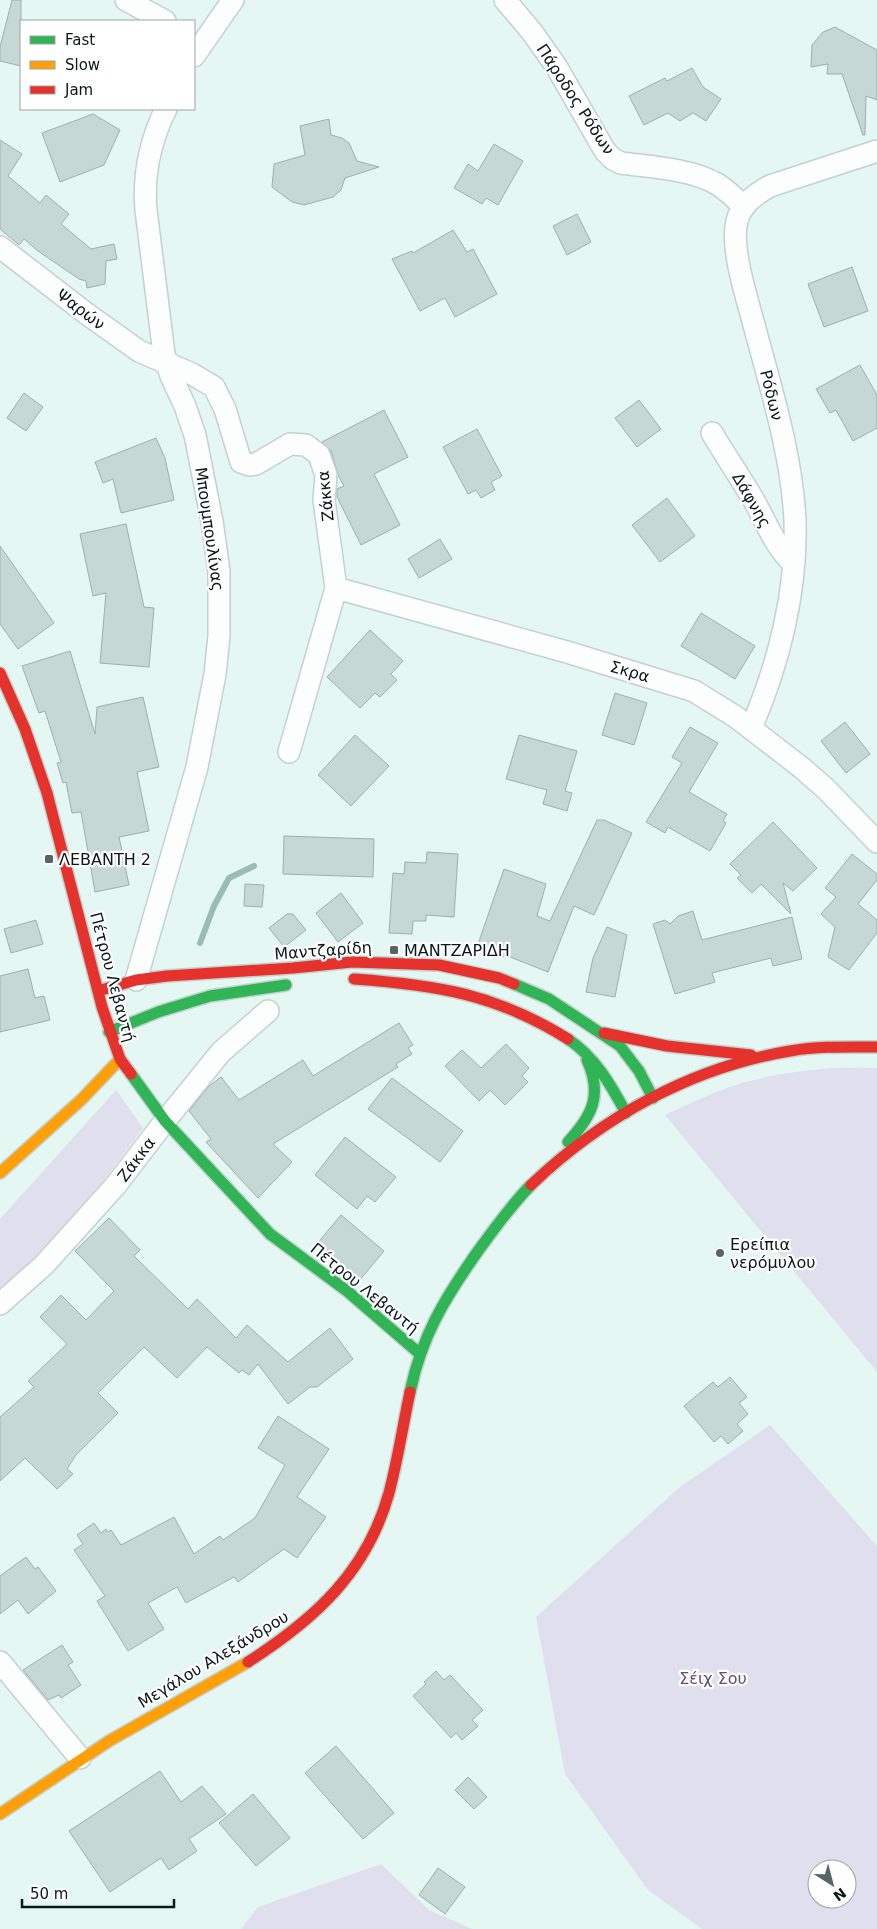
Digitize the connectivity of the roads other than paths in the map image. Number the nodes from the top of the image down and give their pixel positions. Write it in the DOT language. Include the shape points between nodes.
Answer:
graph roads {
  1 [pos="126,0"];
  2 [pos="233,0"];
  3 [pos="504,0"];
  4 [pos="163,20"];
  5 [pos="197,45"];
  6 [pos="166,110"];
  7 [pos="877,151"];
  8 [pos="744,207"];
  9 [pos="0,247"];
  10 [pos="166,363"];
  11 [pos="712,433"];
  12 [pos="794,564"];
  13 [pos="336,588"];
  14 [pos="0,673"];
  15 [pos="751,728"];
  16 [pos="289,752"];
  17 [pos="877,842"];
  18 [pos="136,980"];
  19 [pos="342,980"];
  20 [pos="295,984"];
  21 [pos="98,991"];
  22 [pos="268,1010"];
  23 [pos="109,1032"];
  24 [pos="598,1032"];
  25 [pos="877,1047"];
  26 [pos="582,1049"];
  27 [pos="763,1056"];
  28 [pos="120,1059"];
  29 [pos="653,1098"];
  30 [pos="626,1113"];
  31 [pos="165,1121"];
  32 [pos="0,1173"];
  33 [pos="532,1184"];
  34 [pos="0,1304"];
  35 [pos="420,1354"];
  36 [pos="0,1662"];
  37 [pos="80,1758"];
  38 [pos="0,1814"];
  1 -- 4 [label="street"];
  2 -- 5 [label="street"];
  3 -- 8 [label="street, Πάροδος Ρόδων" via="556,66 599,142 611,156 621,163 707,179 722,187"];
  6 -- 10 [label="street, Μπουμπουλίνας" via="150,150 145,190"];
  7 -- 8 [label="street" via="779,183 760,192"];
  8 -- 12 [label="street, Ρόδων" via="736,225 737,247 783,441 793,502"];
  9 -- 10 [label="street, Ψαρών" via="129,344"];
  10 -- 13 [label="street, Ζάκκα" via="214,387 225,408 242,462 256,464 290,444 306,445 319,455 326,475 324,500"];
  10 -- 18 [label="street, Μπουμπουλίνας" via="195,435 212,521 219,571 219,636 197,767"];
  11 -- 12 [label="street, Δάφνης" via="774,540"];
  12 -- 15 [label="street, Ρόδων" via="779,644"];
  13 -- 15 [label="street, Σκρα" via="684,687"];
  13 -- 16 [label="street, Ζάκκα"];
  14 -- 21 [label="street, Πέτρου Λεβαντή" via="26,729 47,793"];
  15 -- 17 [label="street, Σκρα" via="820,783"];
  18 -- 21 [label="street, Μαντζαρίδη"];
  18 -- 24 [label="street, Μαντζαρίδη" via="352,962 439,965 499,978 549,999"];
  19 -- 26 [label="street, Μαντζαρίδη" via="396,982 490,1000 532,1017"];
  20 -- 23 [label="street, Μαντζαρίδη" via="210,996"];
  21 -- 23 [label="street, Πέτρου Λεβαντή"];
  22 -- 31 [label="street, Ζάκκα" via="221,1052"];
  23 -- 28 [label="street, Πέτρου Λεβαντή"];
  24 -- 27 [label="street" via="667,1046"];
  24 -- 29 [label="street, Μαντζαρίδη" via="620,1046 630,1057"];
  25 -- 27 [label="street, Μεγάλου Αλεξάνδρου" via="807,1049"];
  26 -- 30 [label="street, Μαντζαρίδη" via="611,1086"];
  26 -- 33 [label="street" via="594,1077 592,1106 586,1121"];
  27 -- 29 [label="street, Μεγάλου Αλεξάνδρου" via="709,1073"];
  28 -- 31 [label="street, Πέτρου Λεβαντή"];
  28 -- 32 [label="street" via="82,1099"];
  29 -- 30 [label="street, Μεγάλου Αλεξάνδρου"];
  30 -- 33 [label="street, Μεγάλου Αλεξάνδρου" via="585,1139"];
  31 -- 34 [label="street, Ζάκκα" via="110,1192 44,1265"];
  31 -- 35 [label="street, Πέτρου Λεβαντή" via="270,1234 347,1291"];
  33 -- 35 [label="street, Μεγάλου Αλεξάνδρου" via="460,1278 435,1317"];
  35 -- 37 [label="street, Μεγάλου Αλεξάνδρου" via="388,1497 364,1553 339,1588 305,1622 267,1650"];
  36 -- 37 [label="street"];
  37 -- 38 [label="street, Μεγάλου Αλεξάνδρου"];
}
